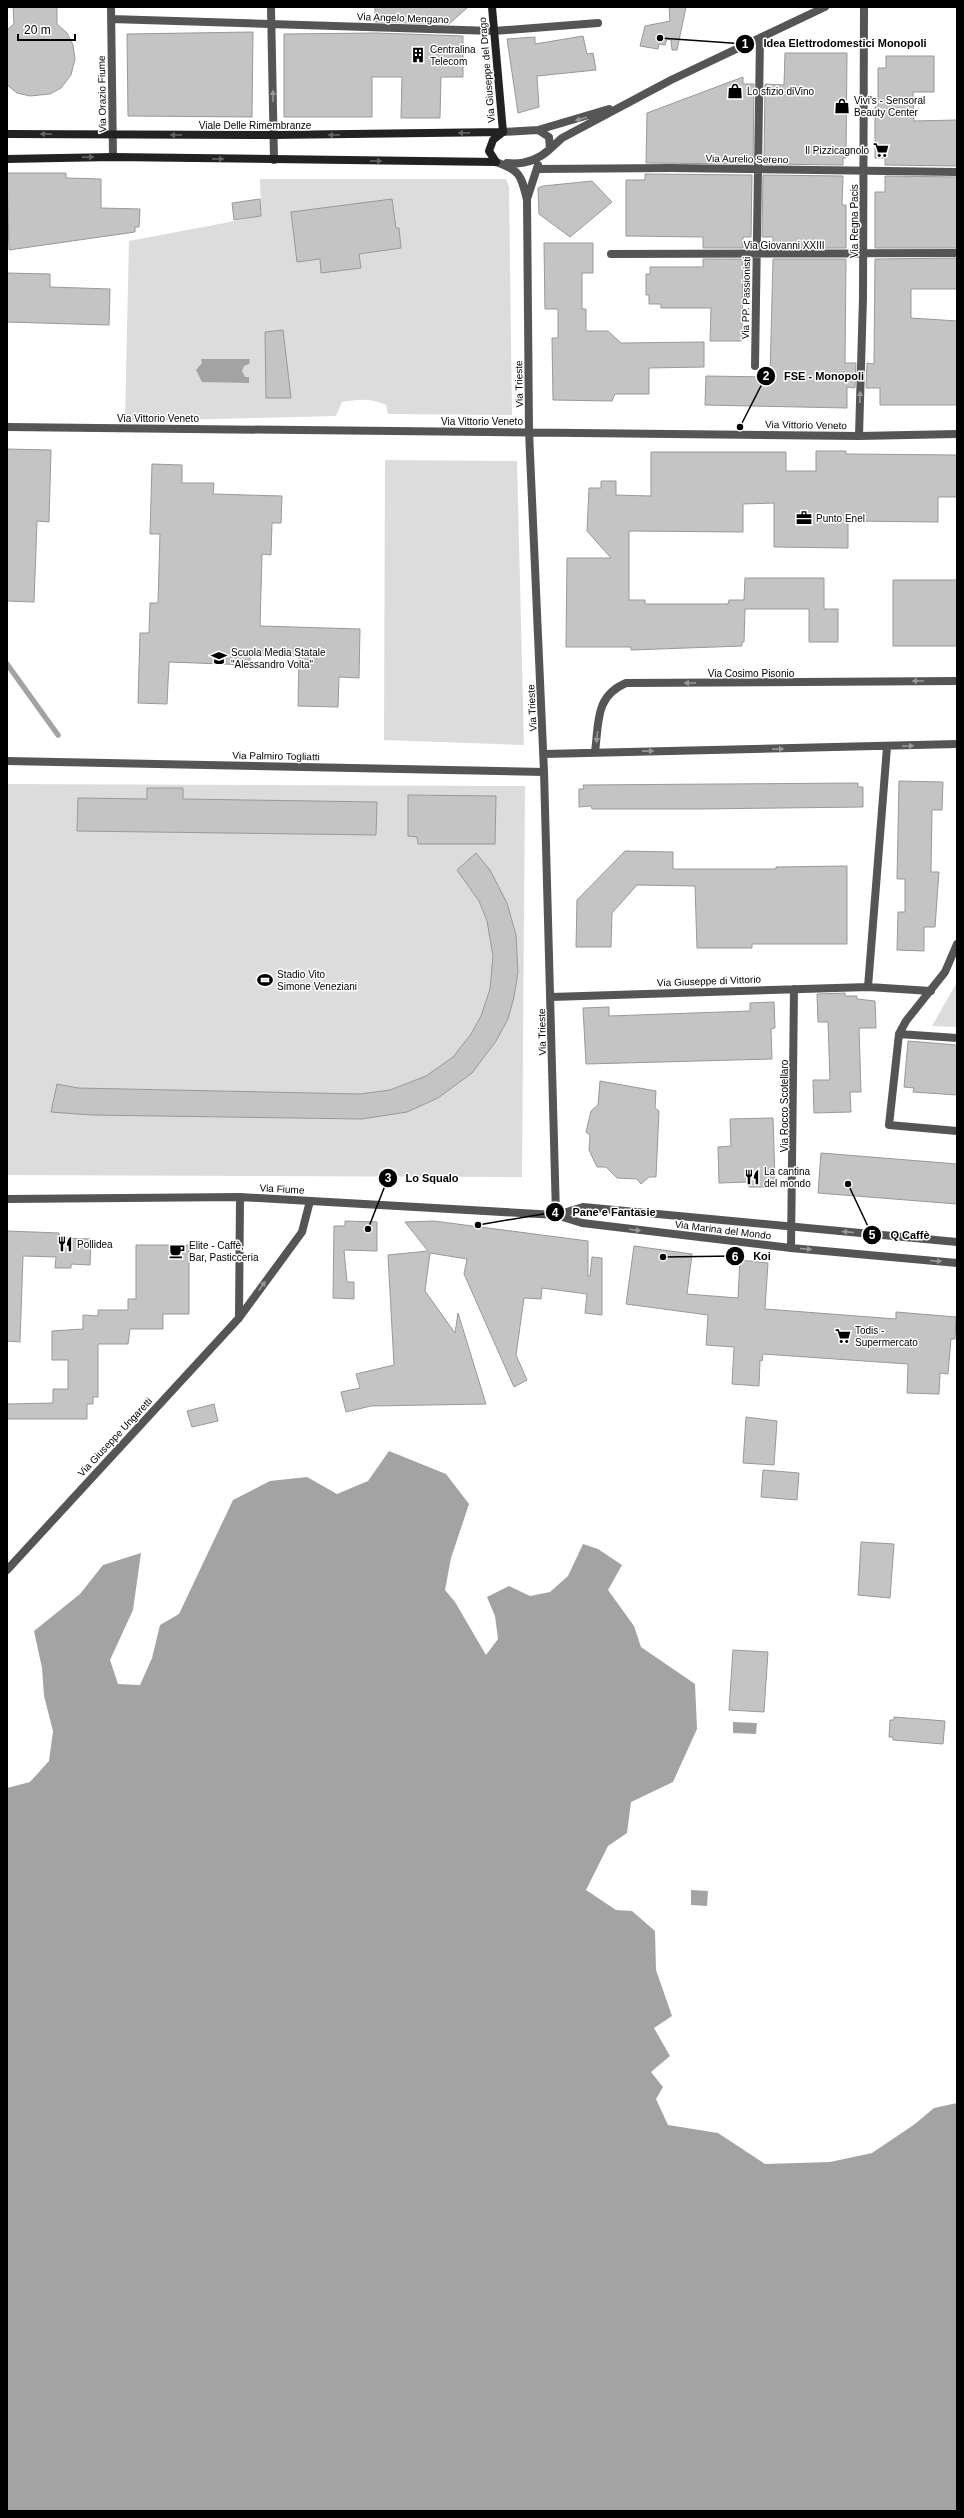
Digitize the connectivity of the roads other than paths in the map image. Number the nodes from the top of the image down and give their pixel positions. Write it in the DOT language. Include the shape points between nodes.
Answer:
graph roads {
  1 [pos="111,7"];
  2 [pos="272,7"];
  3 [pos="492,7"];
  4 [pos="825,7"];
  5 [pos="864,7"];
  6 [pos="111,19"];
  7 [pos="598,23"];
  8 [pos="271,24"];
  9 [pos="494,31"];
  10 [pos="760,38"];
  11 [pos="631,102"];
  12 [pos="538,130"];
  13 [pos="502,132"];
  14 [pos="7,134"];
  15 [pos="112,135"];
  16 [pos="274,135"];
  17 [pos="550,149"];
  18 [pos="113,157"];
  19 [pos="541,157"];
  20 [pos="7,159"];
  21 [pos="274,160"];
  22 [pos="496,162"];
  23 [pos="537,169"];
  24 [pos="758,169"];
  25 [pos="864,170"];
  26 [pos="957,172"];
  27 [pos="527,200"];
  28 [pos="957,253"];
  29 [pos="611,254"];
  30 [pos="757,255"];
  31 [pos="863,255"];
  32 [pos="755,366"];
  33 [pos="7,427"];
  34 [pos="529,431"];
  35 [pos="957,434"];
  36 [pos="859,436"];
  37 [pos="957,681"];
  38 [pos="957,744"];
  39 [pos="887,747"];
  40 [pos="596,752"];
  41 [pos="544,754"];
  42 [pos="7,761"];
  43 [pos="544,772"];
  44 [pos="957,944"];
  45 [pos="868,987"];
  46 [pos="794,989"];
  47 [pos="931,991"];
  48 [pos="552,997"];
  49 [pos="899,1034"];
  50 [pos="957,1038"];
  51 [pos="957,1131"];
  52 [pos="240,1197"];
  53 [pos="7,1199"];
  54 [pos="310,1201"];
  55 [pos="556,1215"];
  56 [pos="793,1227"];
  57 [pos="957,1242"];
  58 [pos="791,1248"];
  59 [pos="957,1263"];
  60 [pos="238,1318"];
  61 [pos="7,1570"];
  1 -- 6 [label="street, Via Orazio Fiume"];
  2 -- 8 [label="street"];
  3 -- 9 [label="street, Via Giuseppe del Drago"];
  4 -- 10 [label="street"];
  5 -- 25 [label="street, Via Regna Pacis"];
  6 -- 8 [label="street, Via Angelo Mengano"];
  6 -- 15 [label="street, Via Orazio Fiume"];
  7 -- 9 [label="street, Via Angelo Mengano"];
  8 -- 9 [label="street, Via Angelo Mengano"];
  16 -- 8 [label="street, one-way"];
  9 -- 13 [label="street, Via Giuseppe del Drago"];
  10 -- 11 [label="street"];
  10 -- 24 [label="street, Via PP. Passionisti"];
  11 -- 12 [label="street, one-way" via="586,118"];
  11 -- 17 [label="street" via="562,138"];
  12 -- 13 [label="street"];
  12 -- 17 [label="street" via="549,137"];
  13 -- 16 [label="street, Viale Delle Rimembranze, one-way"];
  13 -- 22 [label="street" via="493,140 490,152"];
  15 -- 14 [label="street, Viale Delle Rimembranze, one-way"];
  16 -- 15 [label="street, Viale Delle Rimembranze, one-way"];
  15 -- 18 [label="street, Via Orazio Fiume"];
  16 -- 21 [label="street"];
  17 -- 19 [label="street"];
  20 -- 18 [label="street, one-way"];
  18 -- 21 [label="street, one-way"];
  19 -- 22 [label="street" via="521,164"];
  19 -- 23 [label="street"];
  21 -- 22 [label="street, one-way"];
  22 -- 27 [label="street" via="516,170 522,179"];
  23 -- 24 [label="street, Via Aurelio Sereno"];
  23 -- 27 [label="street"];
  24 -- 25 [label="street, Via Aurelio Sereno"];
  24 -- 30 [label="street, Via PP. Passionisti"];
  25 -- 26 [label="street, Via Aurelio Sereno"];
  25 -- 31 [label="street, Via Regna Pacis"];
  27 -- 34 [label="street, Via Trieste"];
  28 -- 31 [label="street, Via Giovanni XXIII"];
  29 -- 30 [label="street, Via Giovanni XXIII"];
  30 -- 31 [label="street, Via Giovanni XXIII"];
  30 -- 32 [label="street, Via PP. Passionisti"];
  36 -- 31 [label="street, Via Regna Pacis, one-way"];
  33 -- 34 [label="street, Via Vittorio Veneto"];
  34 -- 36 [label="street, Via Vittorio Veneto"];
  34 -- 41 [label="street, Via Trieste"];
  35 -- 36 [label="street, Via Vittorio Veneto"];
  37 -- 40 [label="street, Via Cosimo Pisonio, one-way" via="626,684 615,688 602,704"];
  39 -- 38 [label="street, one-way"];
  40 -- 39 [label="street, one-way"];
  39 -- 45 [label="street"];
  40 -- 41 [label="street"];
  41 -- 43 [label="street, Via Trieste"];
  42 -- 43 [label="street, Via Palmiro Togliatti"];
  43 -- 48 [label="street, Via Trieste"];
  44 -- 47 [label="street" via="945,972"];
  45 -- 46 [label="street, Via Giuseppe di Vittorio"];
  45 -- 47 [label="street, Via Giuseppe di Vittorio"];
  46 -- 48 [label="street, Via Giuseppe di Vittorio"];
  46 -- 56 [label="street, Via Rocco Scotellaro"];
  47 -- 49 [label="street" via="906,1021"];
  48 -- 55 [label="street, Via Trieste"];
  49 -- 50 [label="street"];
  49 -- 51 [label="street" via="889,1125"];
  52 -- 53 [label="street, Via Fiume"];
  52 -- 54 [label="street, Via Fiume"];
  52 -- 60 [label="street"];
  54 -- 55 [label="street, Via Fiume"];
  60 -- 54 [label="street, Via Giuseppe Ungaretti, one-way" via="302,1232"];
  55 -- 56 [label="street, Via Marina del Mondo" via="583,1207"];
  55 -- 58 [label="street, Via Marina del Mondo, one-way" via="582,1223"];
  57 -- 56 [label="street, Via Marina del Mondo, one-way"];
  56 -- 58 [label="street, Via Rocco Scotellaro"];
  58 -- 59 [label="street, Via Marina del Mondo, one-way"];
  60 -- 61 [label="street, Via Giuseppe Ungaretti"];
}
